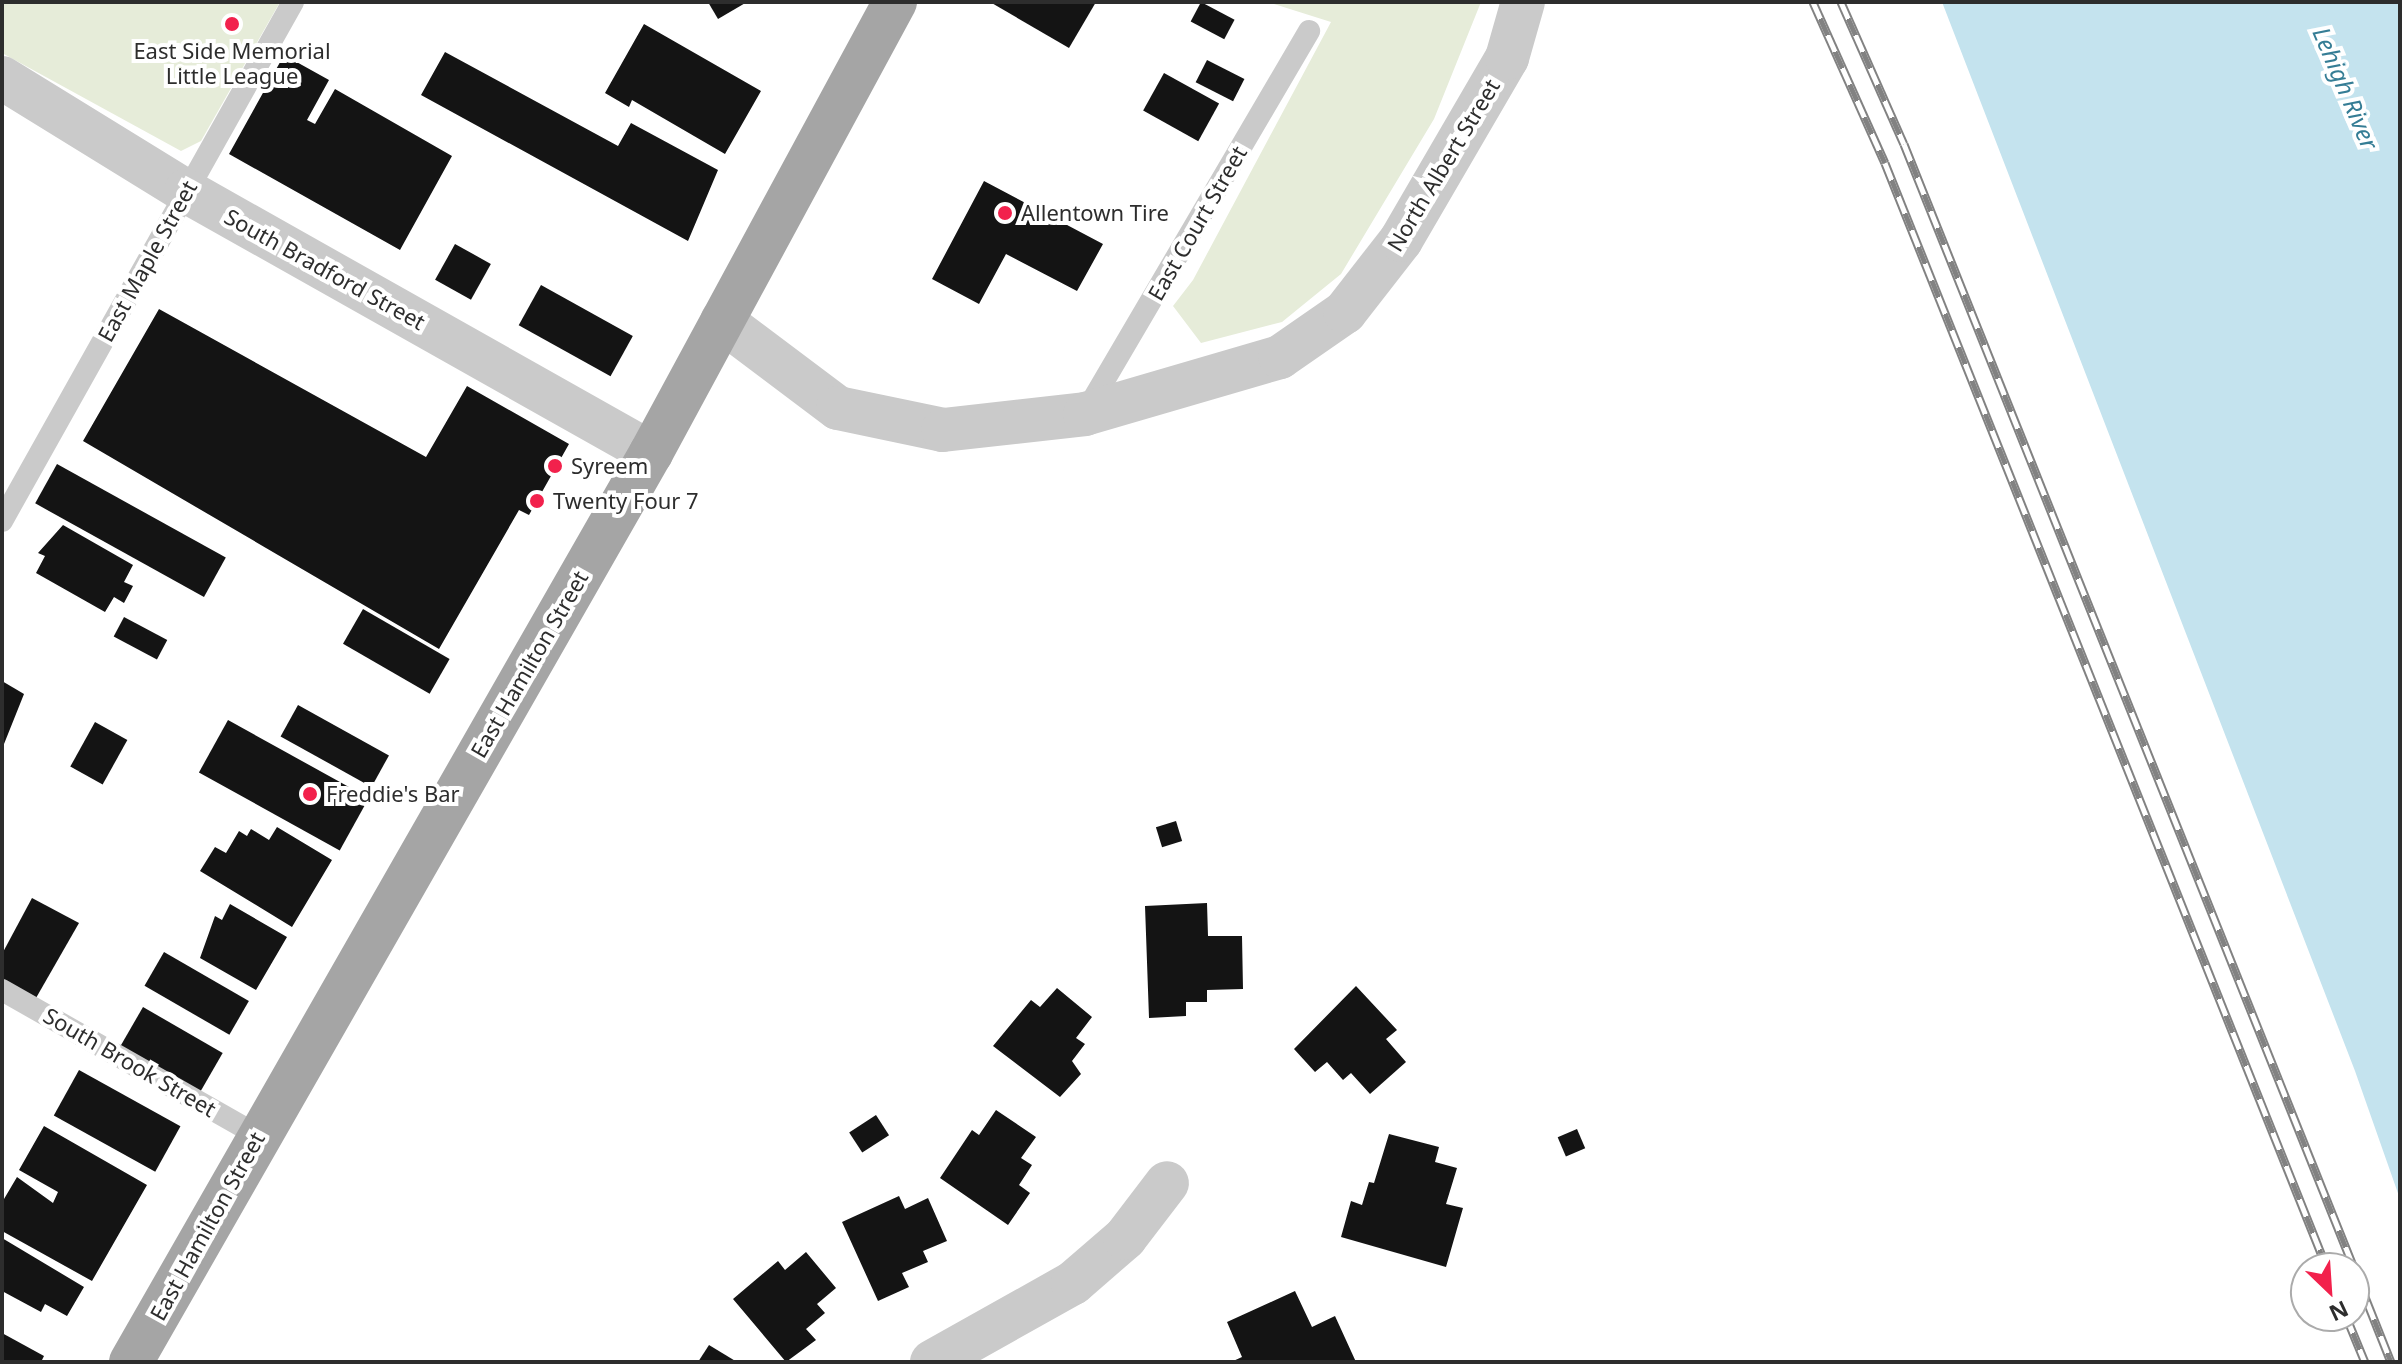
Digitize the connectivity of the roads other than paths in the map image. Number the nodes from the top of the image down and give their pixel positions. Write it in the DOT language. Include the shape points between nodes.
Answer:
graph roads {
  1 [pos="293,2"];
  2 [pos="895,2"];
  3 [pos="1523,2"];
  4 [pos="1309,31"];
  5 [pos="2,78"];
  6 [pos="186,191"];
  7 [pos="722,321"];
  8 [pos="1085,414"];
  9 [pos="651,453"];
  10 [pos="2,521"];
  11 [pos="2,990"];
  12 [pos="257,1135"];
  13 [pos="1167,1183"];
  14 [pos="131,1362"];
  15 [pos="932,1362"];
  1 -- 6 [label="lane, East Maple Street"];
  2 -- 7 [label="main road, East Hamilton Street"];
  3 -- 8 [label="street, North Albert Street" via="1507,58 1452,157 1401,240 1345,312 1280,357"];
  4 -- 8 [label="lane, East Court Street"];
  5 -- 6 [label="street, South Bradford Street"];
  6 -- 9 [label="street, South Bradford Street"];
  6 -- 10 [label="lane, East Maple Street"];
  7 -- 8 [label="street, North Albert Street" via="838,408 888,423 943,430"];
  7 -- 9 [label="main road, East Hamilton Street"];
  9 -- 12 [label="main road, East Hamilton Street"];
  11 -- 12 [label="lane, South Brook Street"];
  12 -- 14 [label="main road, East Hamilton Street"];
  13 -- 15 [label="street" via="1125,1238 1073,1283"];
}
